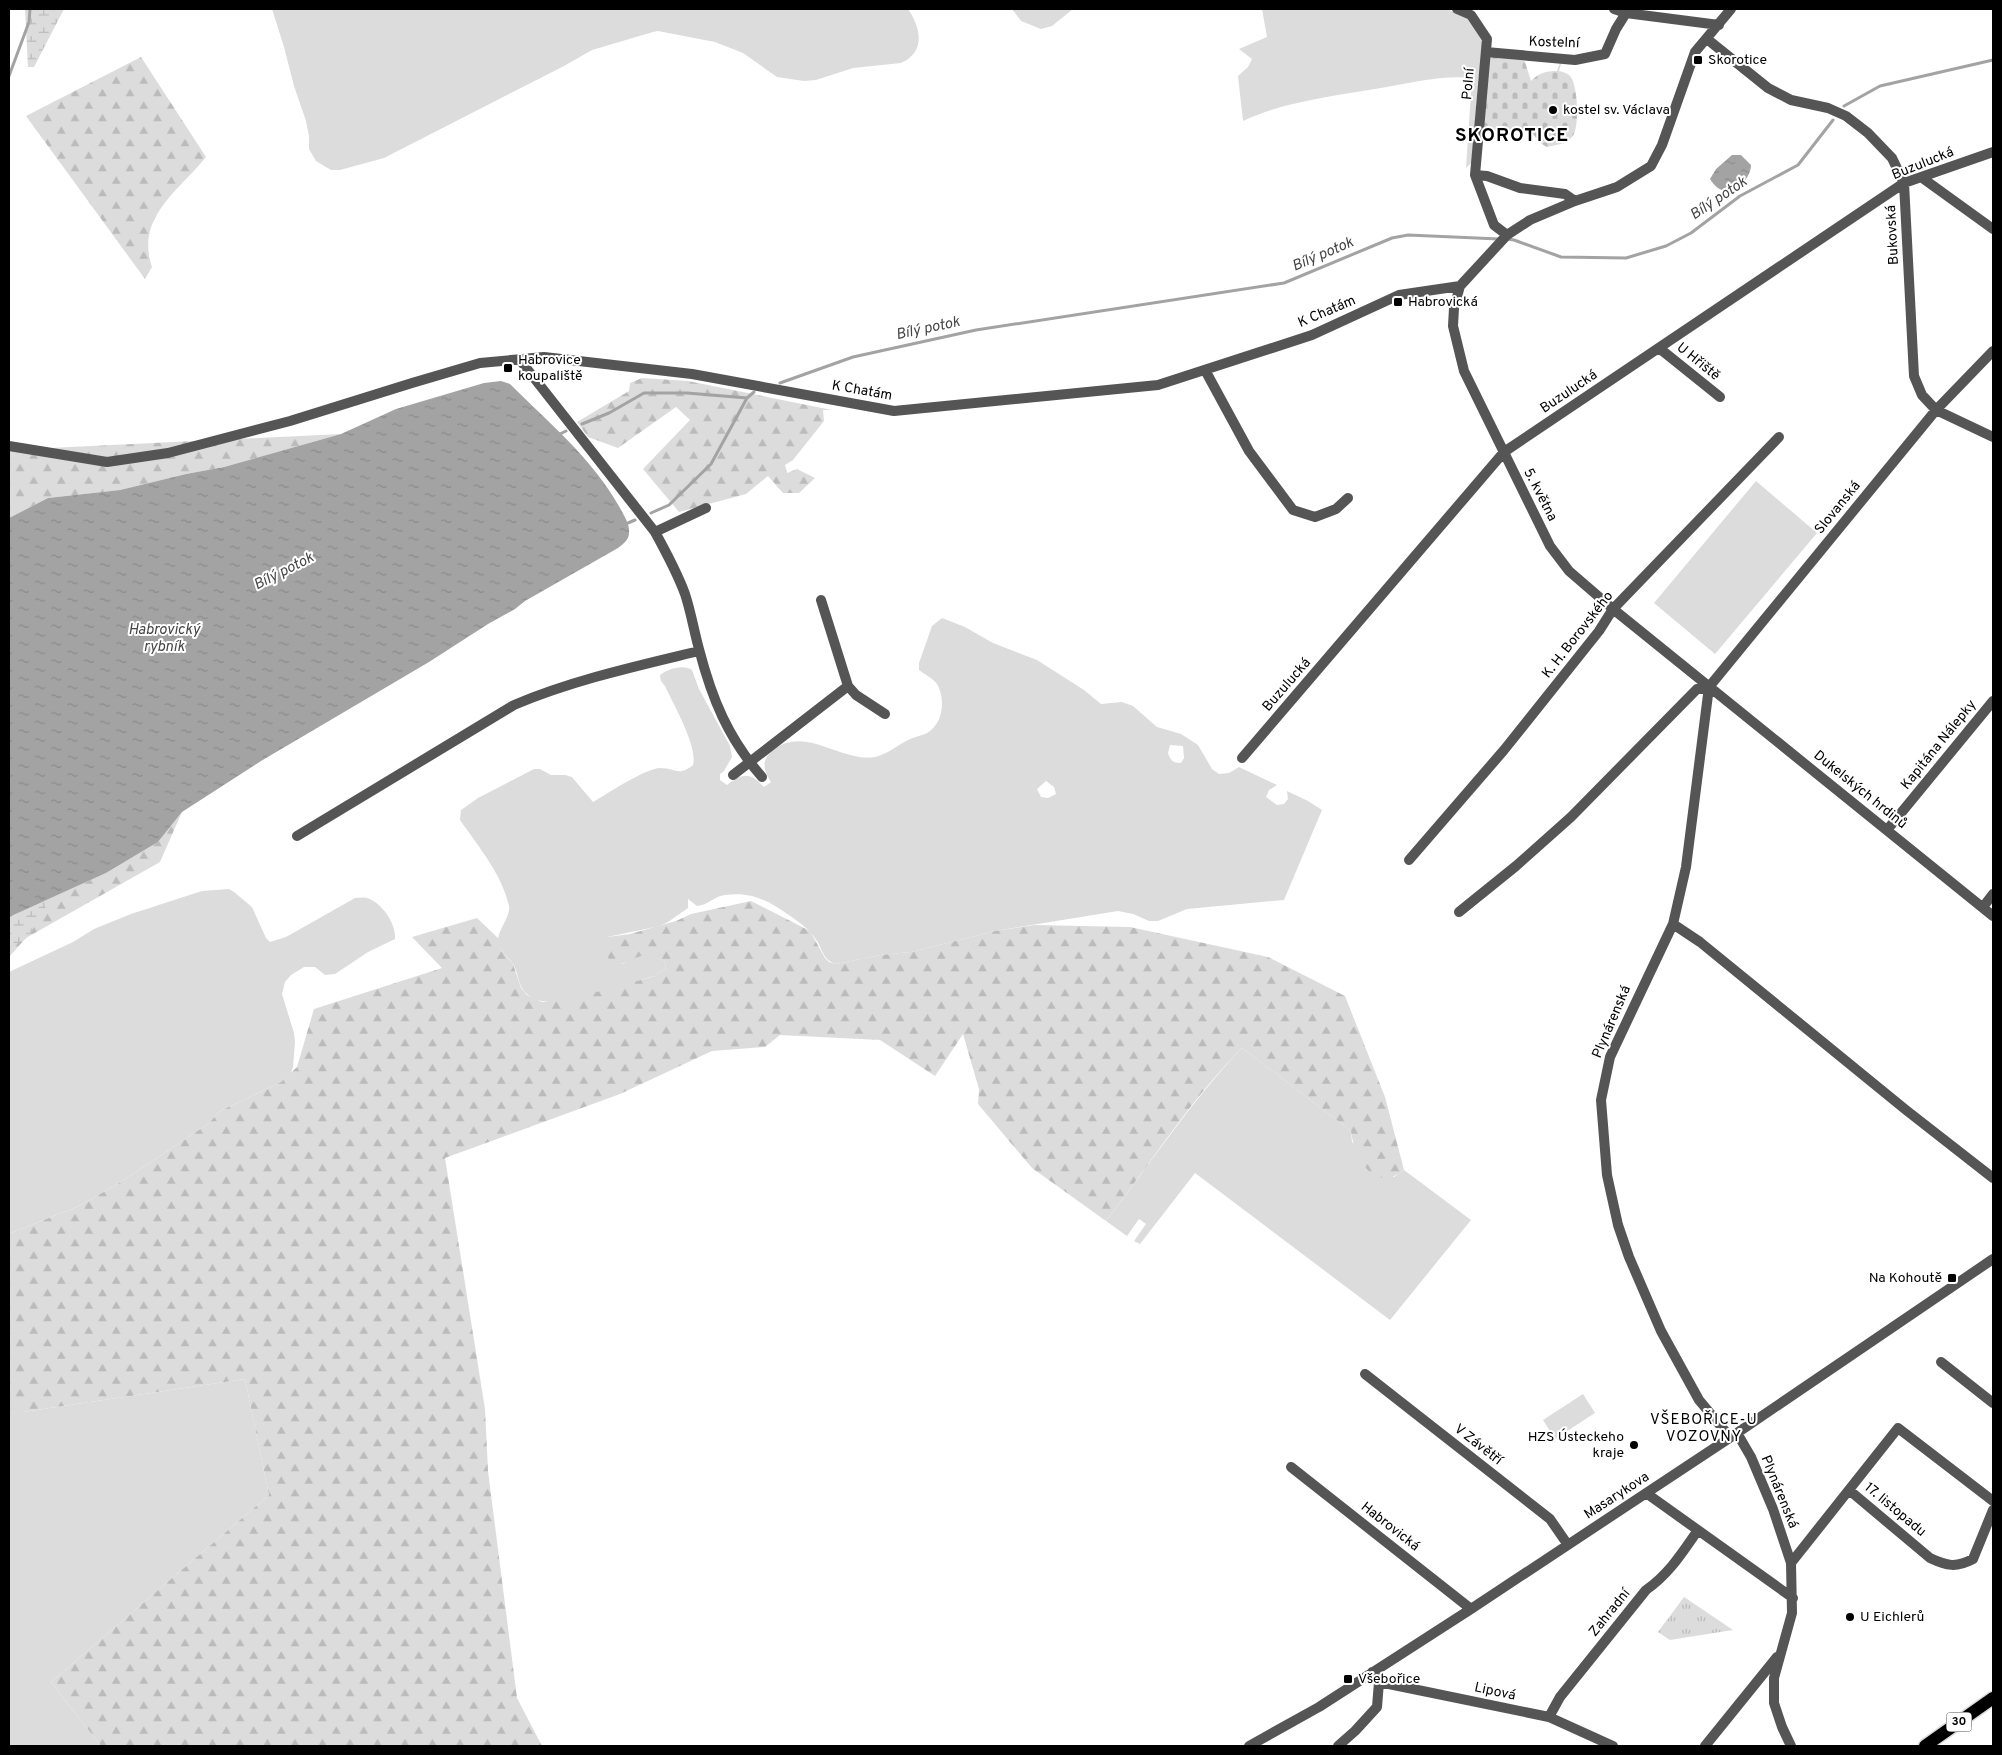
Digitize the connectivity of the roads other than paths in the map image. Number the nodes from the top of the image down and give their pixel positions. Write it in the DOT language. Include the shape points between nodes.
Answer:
graph roads {
  1 [pos="1457,9"];
  2 [pos="1614,9"];
  3 [pos="1731,9"];
  4 [pos="1626,13"];
  5 [pos="1718,25"];
  6 [pos="1707,39"];
  7 [pos="1486,52"];
  8 [pos="1993,152"];
  9 [pos="1475,175"];
  10 [pos="1921,177"];
  11 [pos="1904,183"];
  12 [pos="1575,201"];
  13 [pos="1993,229"];
  14 [pos="1507,235"];
  15 [pos="1460,286"];
  16 [pos="1659,348"];
  17 [pos="1993,351"];
  18 [pos="520,360"];
  19 [pos="1205,370"];
  20 [pos="1720,397"];
  21 [pos="1936,410"];
  22 [pos="1779,437"];
  23 [pos="1993,437"];
  24 [pos="9,446"];
  25 [pos="1504,452"];
  26 [pos="1348,498"];
  27 [pos="706,508"];
  28 [pos="655,532"];
  29 [pos="821,600"];
  30 [pos="1613,610"];
  31 [pos="700,651"];
  32 [pos="848,686"];
  33 [pos="1710,687"];
  34 [pos="1993,701"];
  35 [pos="885,714"];
  36 [pos="1242,758"];
  37 [pos="749,762"];
  38 [pos="733,775"];
  39 [pos="762,777"];
  40 [pos="1887,830"];
  41 [pos="297,836"];
  42 [pos="1409,860"];
  43 [pos="1993,894"];
  44 [pos="1983,907"];
  45 [pos="1459,912"];
  46 [pos="1993,916"];
  47 [pos="1673,924"];
  48 [pos="1993,1178"];
  49 [pos="1992,1262"];
  50 [pos="1941,1362"];
  51 [pos="1365,1374"];
  52 [pos="1993,1403"];
  53 [pos="1733,1435"];
  54 [pos="1291,1467"];
  55 [pos="1849,1490"];
  56 [pos="1646,1493"];
  57 [pos="1993,1501"];
  58 [pos="1993,1510"];
  59 [pos="1698,1530"];
  60 [pos="1568,1545"];
  61 [pos="1791,1563"];
  62 [pos="1793,1598"];
  63 [pos="1471,1609"];
  64 [pos="1779,1655"];
  65 [pos="1372,1672"];
  66 [pos="1379,1682"];
  67 [pos="1993,1698"];
  68 [pos="1550,1717"];
  69 [pos="1249,1746"];
  70 [pos="1338,1746"];
  71 [pos="1613,1746"];
  72 [pos="1704,1746"];
  73 [pos="1791,1746"];
  74 [pos="1925,1746"];
  1 -- 7 [label="street, Polní" via="1471,15 1480,26 1487,39"];
  2 -- 4 [label="street"];
  3 -- 5 [label="street, 5. května"];
  4 -- 5 [label="street"];
  4 -- 7 [label="street, Kostelní" via="1605,54 1575,60"];
  5 -- 6 [label="street, 5. května"];
  6 -- 11 [label="street, Bukovská" via="1768,88 1791,100 1828,108 1846,116 1892,158"];
  6 -- 12 [label="street, 5. května" via="1695,52 1662,145 1651,166 1616,188"];
  7 -- 9 [label="street, Polní"];
  8 -- 10 [label="street, Buzulucká"];
  9 -- 12 [label="street" via="1520,188 1565,194"];
  9 -- 14 [label="street, Polní" via="1494,225"];
  10 -- 11 [label="street, Buzulucká"];
  10 -- 13 [label="street"];
  11 -- 16 [label="street, Buzulucká"];
  11 -- 21 [label="street, Bukovská" via="1914,376 1922,395"];
  12 -- 14 [label="street, 5. května" via="1530,220"];
  14 -- 15 [label="street, 5. května"];
  15 -- 19 [label="street, K Chatám" via="1399,295 1312,335"];
  15 -- 25 [label="street, 5. května" via="1453,326 1458,350 1464,371"];
  16 -- 20 [label="street, U Hřiště"];
  16 -- 25 [label="street, Buzulucká"];
  17 -- 21 [label="street, Slovanská"];
  18 -- 19 [label="street, K Chatám" via="544,356 692,374 894,411 1158,385"];
  18 -- 24 [label="street, K Chatám" via="480,364 290,421 168,453 106,462"];
  18 -- 28 [label="street"];
  19 -- 26 [label="street" via="1249,451 1293,510 1315,517 1336,510"];
  21 -- 23 [label="street"];
  21 -- 33 [label="street, Slovanská"];
  22 -- 30 [label="street, K. H. Borovského"];
  25 -- 30 [label="street, 5. května" via="1558,558"];
  25 -- 36 [label="street, Buzulucká"];
  27 -- 28 [label="street"];
  28 -- 31 [label="street" via="685,595"];
  29 -- 32 [label="street"];
  30 -- 33 [label="street, 5. května"];
  30 -- 42 [label="street, K. H. Borovského" via="1504,750"];
  31 -- 37 [label="street" via="719,714"];
  31 -- 41 [label="street" via="589,678 514,705"];
  32 -- 35 [label="street"];
  32 -- 37 [label="street"];
  33 -- 40 [label="street, Dukelských hrdinů"];
  33 -- 45 [label="street" via="1697,688 1571,817"];
  33 -- 47 [label="street, Plynárenská" via="1686,867"];
  34 -- 40 [label="street, Kapitána Nálepky"];
  37 -- 38 [label="street"];
  37 -- 39 [label="street"];
  40 -- 44 [label="street, Dukelských hrdinů"];
  43 -- 44 [label="street"];
  44 -- 46 [label="street, Dukelských hrdinů"];
  47 -- 48 [label="street" via="1700,942"];
  47 -- 53 [label="street, Plynárenská" via="1610,1057 1601,1100 1607,1175 1629,1257 1661,1331 1699,1400"];
  49 -- 53 [label="street, Masarykova"];
  50 -- 52 [label="street"];
  51 -- 60 [label="street, V Závětří" via="1550,1520"];
  53 -- 56 [label="street, Masarykova"];
  53 -- 61 [label="street, Plynárenská" via="1751,1457"];
  54 -- 63 [label="street, Habrovická"];
  55 -- 57 [label="street, 17. listopadu" via="1898,1428"];
  55 -- 58 [label="street, 17. listopadu" via="1930,1558 1944,1564 1961,1566 1973,1559"];
  55 -- 61 [label="street, Plynárenská"];
  56 -- 59 [label="street"];
  56 -- 60 [label="street, Masarykova"];
  59 -- 62 [label="street"];
  59 -- 68 [label="street, Zahradní" via="1674,1566 1646,1590 1560,1697"];
  60 -- 63 [label="street, Masarykova"];
  61 -- 62 [label="street, Plynárenská"];
  62 -- 64 [label="street, Plynárenská" via="1792,1613"];
  63 -- 65 [label="street, Masarykova"];
  64 -- 72 [label="street, Plynárenská"];
  64 -- 73 [label="street, Plynárenská" via="1774,1678 1774,1702"];
  65 -- 66 [label="street"];
  65 -- 69 [label="street, Masarykova" via="1319,1707"];
  66 -- 68 [label="street, Lipová"];
  66 -- 70 [label="street" via="1376,1707"];
  67 -- 74 [label="main road, 30"];
  68 -- 71 [label="street, Lipová"];
}
